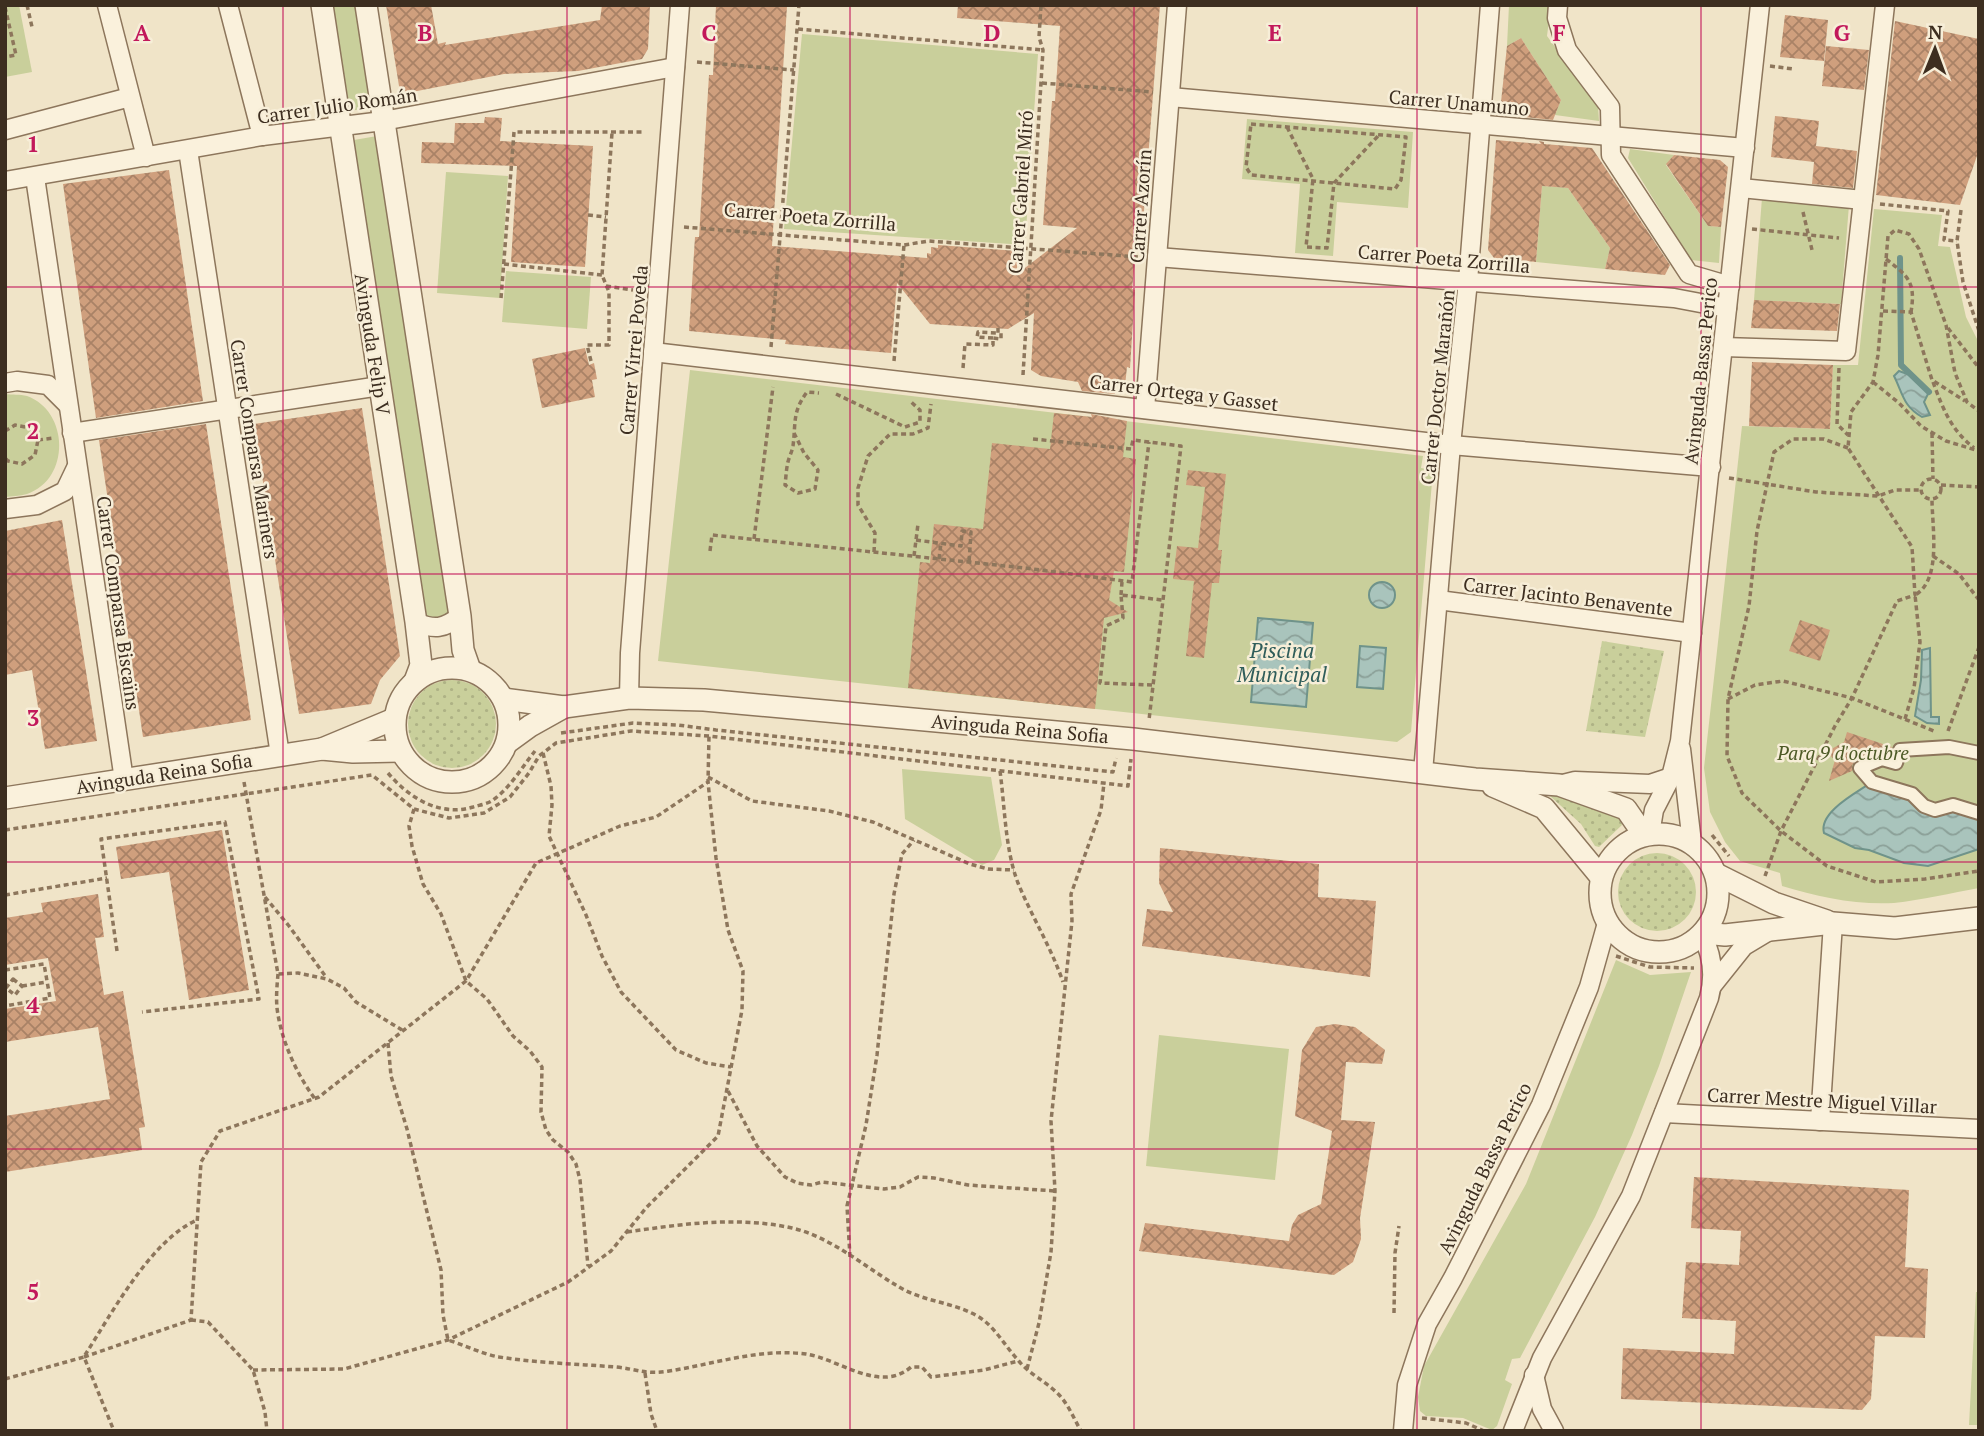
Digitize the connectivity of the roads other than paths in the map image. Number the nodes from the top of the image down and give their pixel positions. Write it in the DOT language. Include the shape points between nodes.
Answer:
graph roads {
  1 [pos="107,5"];
  2 [pos="228,5"];
  3 [pos="322,5"];
  4 [pos="366,5"];
  5 [pos="680,5"];
  6 [pos="1177,5"];
  7 [pos="1490,5"];
  8 [pos="1559,5"];
  9 [pos="1760,5"];
  10 [pos="1885,5"];
  11 [pos="675,67"];
  12 [pos="1162,95"];
  13 [pos="130,97"];
  14 [pos="383,121"];
  15 [pos="1479,125"];
  16 [pos="340,126"];
  17 [pos="5,130"];
  18 [pos="262,136"];
  19 [pos="1609,136"];
  20 [pos="1745,148"];
  21 [pos="188,150"];
  22 [pos="146,157"];
  23 [pos="35,177"];
  24 [pos="5,181"];
  25 [pos="1741,188"];
  26 [pos="1867,202"];
  27 [pos="1149,257"];
  28 [pos="1689,274"];
  29 [pos="1468,281"];
  30 [pos="1730,286"];
  31 [pos="1674,298"];
  32 [pos="1727,308"];
  33 [pos="1723,347"];
  34 [pos="653,352"];
  35 [pos="5,383"];
  36 [pos="380,386"];
  37 [pos="68,405"];
  38 [pos="1146,409"];
  39 [pos="228,410"];
  40 [pos="72,433"];
  41 [pos="1451,445"];
  42 [pos="77,466"];
  43 [pos="1711,467"];
  44 [pos="5,509"];
  45 [pos="1438,600"];
  46 [pos="460,615"];
  47 [pos="416,622"];
  48 [pos="1692,633"];
  49 [pos="470,670"];
  50 [pos="415,681"];
  51 [pos="629,698"];
  52 [pos="504,699"];
  53 [pos="564,707"];
  54 [pos="394,719"];
  55 [pos="1680,741"];
  56 [pos="508,742"];
  57 [pos="322,749"];
  58 [pos="400,751"];
  59 [pos="1979,753"];
  60 [pos="280,755"];
  61 [pos="1423,772"];
  62 [pos="1671,777"];
  63 [pos="1475,779"];
  64 [pos="124,780"];
  65 [pos="1559,785"];
  66 [pos="5,798"];
  67 [pos="1979,813"];
  68 [pos="1647,835"];
  69 [pos="1692,843"];
  70 [pos="1716,874"];
  71 [pos="1601,877"];
  72 [pos="1979,918"];
  73 [pos="1607,923"];
  74 [pos="1833,923"];
  75 [pos="1775,928"];
  76 [pos="1703,934"];
  77 [pos="1713,986"];
  78 [pos="1664,1112"];
  79 [pos="1821,1121"];
  80 [pos="1979,1129"];
  81 [pos="1534,1374"];
  82 [pos="1403,1431"];
  83 [pos="1513,1431"];
  84 [pos="1554,1431"];
  1 -- 13 [label="street"];
  2 -- 18 [label="street"];
  3 -- 16 [label="street, Avinguda Felip V"];
  4 -- 14 [label="street"];
  5 -- 11 [label="street, Carrer Virrei Poveda"];
  6 -- 12 [label="street, Carrer Azorín"];
  7 -- 15 [label="street, Carrer Doctor Marañón"];
  8 -- 19 [label="street" via="1557,18 1567,50 1610,107"];
  9 -- 20 [label="street, Avinguda Bassa Perico"];
  10 -- 26 [label="street"];
  11 -- 14 [label="street, Carrer Julio Román"];
  11 -- 34 [label="street, Carrer Virrei Poveda"];
  12 -- 15 [label="street, Carrer Unamuno"];
  12 -- 27 [label="street, Carrer Azorín"];
  13 -- 17 [label="street"];
  13 -- 22 [label="street"];
  14 -- 16 [label="street, Carrer Julio Román"];
  14 -- 46 [label="street"];
  15 -- 19 [label="street, Carrer Unamuno"];
  15 -- 29 [label="street, Carrer Doctor Marañón"];
  16 -- 18 [label="street, Carrer Julio Román"];
  16 -- 36 [label="street, Avinguda Felip V"];
  18 -- 21 [label="street, Carrer Julio Román"];
  19 -- 20 [label="street, Carrer Unamuno"];
  19 -- 28 [label="street" via="1611,155"];
  20 -- 25 [label="street, Avinguda Bassa Perico"];
  21 -- 22 [label="street, Carrer Julio Román"];
  21 -- 39 [label="street, Carrer Comparsa Mariners"];
  22 -- 23 [label="street, Carrer Julio Román"];
  23 -- 24 [label="street, Carrer Julio Román"];
  23 -- 37 [label="street, Carrer Comparsa Biscaïns"];
  25 -- 26 [label="street"];
  25 -- 30 [label="street, Avinguda Bassa Perico"];
  26 -- 33 [label="street" via="1842,357"];
  27 -- 29 [label="street, Carrer Poeta Zorrilla"];
  27 -- 38 [label="street, Carrer Azorín"];
  28 -- 30 [label="street"];
  28 -- 31 [label="street"];
  29 -- 31 [label="street, Carrer Poeta Zorrilla"];
  29 -- 41 [label="street, Carrer Doctor Marañón"];
  30 -- 32 [label="street, Avinguda Bassa Perico"];
  31 -- 32 [label="street, Carrer Poeta Zorrilla"];
  32 -- 33 [label="street, Avinguda Bassa Perico"];
  33 -- 43 [label="street, Avinguda Bassa Perico"];
  34 -- 38 [label="street, Carrer Ortega y Gasset"];
  34 -- 51 [label="street, Carrer Virrei Poveda"];
  35 -- 37 [label="street" via="48,385"];
  36 -- 39 [label="street"];
  36 -- 47 [label="street, Avinguda Felip V"];
  37 -- 40 [label="street, Carrer Comparsa Biscaïns"];
  38 -- 41 [label="street, Carrer Ortega y Gasset"];
  39 -- 40 [label="street"];
  39 -- 60 [label="street, Carrer Comparsa Mariners"];
  40 -- 42 [label="street, Carrer Comparsa Biscaïns"];
  41 -- 43 [label="street, Carrer Ortega y Gasset"];
  41 -- 45 [label="street, Carrer Doctor Marañón"];
  42 -- 44 [label="street" via="65,491 37,505"];
  42 -- 64 [label="street, Carrer Comparsa Biscaïns"];
  43 -- 48 [label="street, Avinguda Bassa Perico"];
  45 -- 48 [label="street, Carrer Jacinto Benavente"];
  45 -- 61 [label="street, Carrer Doctor Marañón"];
  46 -- 47 [label="street" via="439,628"];
  46 -- 49 [label="street"];
  47 -- 50 [label="street, Avinguda Felip V" via="421,665"];
  48 -- 55 [label="street, Avinguda Bassa Perico"];
  49 -- 50 [label="street" via="451,667 431,671"];
  49 -- 52 [label="street" via="490,681"];
  50 -- 54 [label="street" via="401,698"];
  51 -- 53 [label="street, Avinguda Reina Sofia"];
  51 -- 61 [label="street, Avinguda Reina Sofia" via="704,700 1120,738"];
  52 -- 53 [label="street, Avinguda Reina Sofia"];
  52 -- 56 [label="street" via="510,720"];
  53 -- 56 [label="street, Avinguda Reina Sofia"];
  54 -- 57 [label="street, Avinguda Reina Sofia"];
  54 -- 58 [label="street"];
  55 -- 62 [label="street, Avinguda Bassa Perico"];
  55 -- 69 [label="street, Avinguda Bassa Perico"];
  56 -- 58 [label="street" via="497,762 479,777 457,783 434,780 414,769"];
  57 -- 58 [label="street, Avinguda Reina Sofia"];
  57 -- 60 [label="street, Avinguda Reina Sofia"];
  59 -- 67 [label="street" via="1949,747 1900,750 1896,763 1882,759 1860,768 1872,782 1912,794 1924,806 1935,810 1953,805"];
  60 -- 64 [label="street, Avinguda Reina Sofia"];
  61 -- 63 [label="street, Avinguda Reina Sofia"];
  62 -- 65 [label="street, Avinguda Reina Sofia" via="1650,784 1575,781"];
  62 -- 68 [label="street, Avinguda Bassa Perico"];
  63 -- 65 [label="street, Avinguda Reina Sofia"];
  63 -- 71 [label="street, Avinguda Reina Sofia" via="1544,808"];
  64 -- 66 [label="street, Avinguda Reina Sofia"];
  65 -- 68 [label="street, Avinguda Reina Sofia" via="1626,809"];
  68 -- 69 [label="street" via="1672,835"];
  68 -- 71 [label="street" via="1617,851"];
  69 -- 70 [label="street"];
  70 -- 74 [label="street" via="1774,903"];
  70 -- 76 [label="street" via="1716,911"];
  71 -- 73 [label="street" via="1600,901"];
  72 -- 74 [label="street" via="1895,928"];
  73 -- 76 [label="street" via="1634,947 1652,952 1688,946"];
  73 -- 82 [label="street, Avinguda Bassa Perico" via="1589,987 1541,1105 1427,1324 1407,1385"];
  74 -- 75 [label="street"];
  74 -- 79 [label="street"];
  75 -- 76 [label="street"];
  75 -- 77 [label="street" via="1744,946"];
  76 -- 77 [label="street" via="1710,951"];
  77 -- 78 [label="street"];
  78 -- 79 [label="street, Carrer Mestre Miguel Villar"];
  78 -- 81 [label="street" via="1631,1196"];
  79 -- 80 [label="street, Carrer Mestre Miguel Villar"];
  81 -- 83 [label="street"];
  81 -- 84 [label="street" via="1542,1409"];
}
